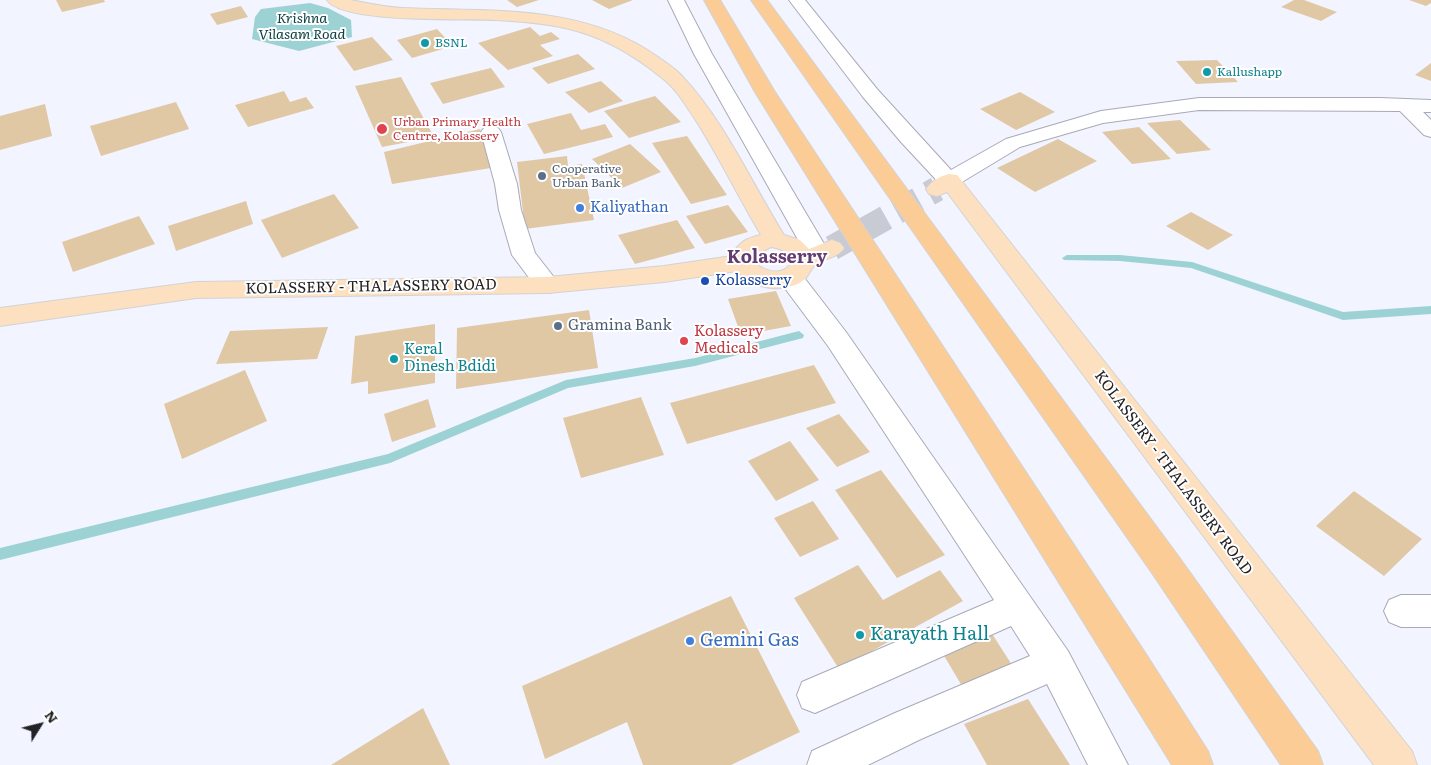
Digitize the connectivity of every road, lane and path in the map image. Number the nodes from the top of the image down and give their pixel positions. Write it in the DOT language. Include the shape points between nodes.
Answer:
graph roads {
  1 [pos="335,0"];
  2 [pos="676,0"];
  3 [pos="712,0"];
  4 [pos="759,0"];
  5 [pos="798,0"];
  6 [pos="1405,105"];
  7 [pos="1431,106"];
  8 [pos="1431,131"];
  9 [pos="491,132"];
  10 [pos="943,185"];
  11 [pos="776,240"];
  12 [pos="811,260"];
  13 [pos="742,262"];
  14 [pos="548,285"];
  15 [pos="0,317"];
  16 [pos="1018,606"];
  17 [pos="1054,663"];
  18 [pos="815,695"];
  19 [pos="826,765"];
  20 [pos="1108,765"];
  21 [pos="1194,765"];
  22 [pos="1304,765"];
  23 [pos="1398,765"];
  1 -- 11 [label="main road" via="363,9 395,12 543,19 587,28 630,45 677,81 697,108"];
  2 -- 12 [label="street"];
  3 -- 21 [label="highway" via="765,92"];
  4 -- 22 [label="highway" via="1164,563"];
  5 -- 10 [label="street"];
  6 -- 7 [label="street"];
  6 -- 8 [label="street"];
  6 -- 10 [label="street" via="1199,104 1101,117 1013,144"];
  9 -- 14 [label="street" via="524,255"];
  10 -- 23 [label="main road, KOLASSERY - THALASSERY ROAD"];
  11 -- 12 [label="main road" via="790,244"];
  11 -- 13 [label="main road" via="753,244 743,255"];
  12 -- 13 [label="main road" via="770,280 751,274"];
  12 -- 16 [label="street" via="837,339"];
  13 -- 14 [label="main road, KOLASSERY - THALASSERY ROAD" via="664,274"];
  14 -- 15 [label="main road, KOLASSERY - THALASSERY ROAD" via="196,290"];
  16 -- 17 [label="street"];
  16 -- 18 [label="street"];
  17 -- 19 [label="street"];
  17 -- 20 [label="street"];
}
